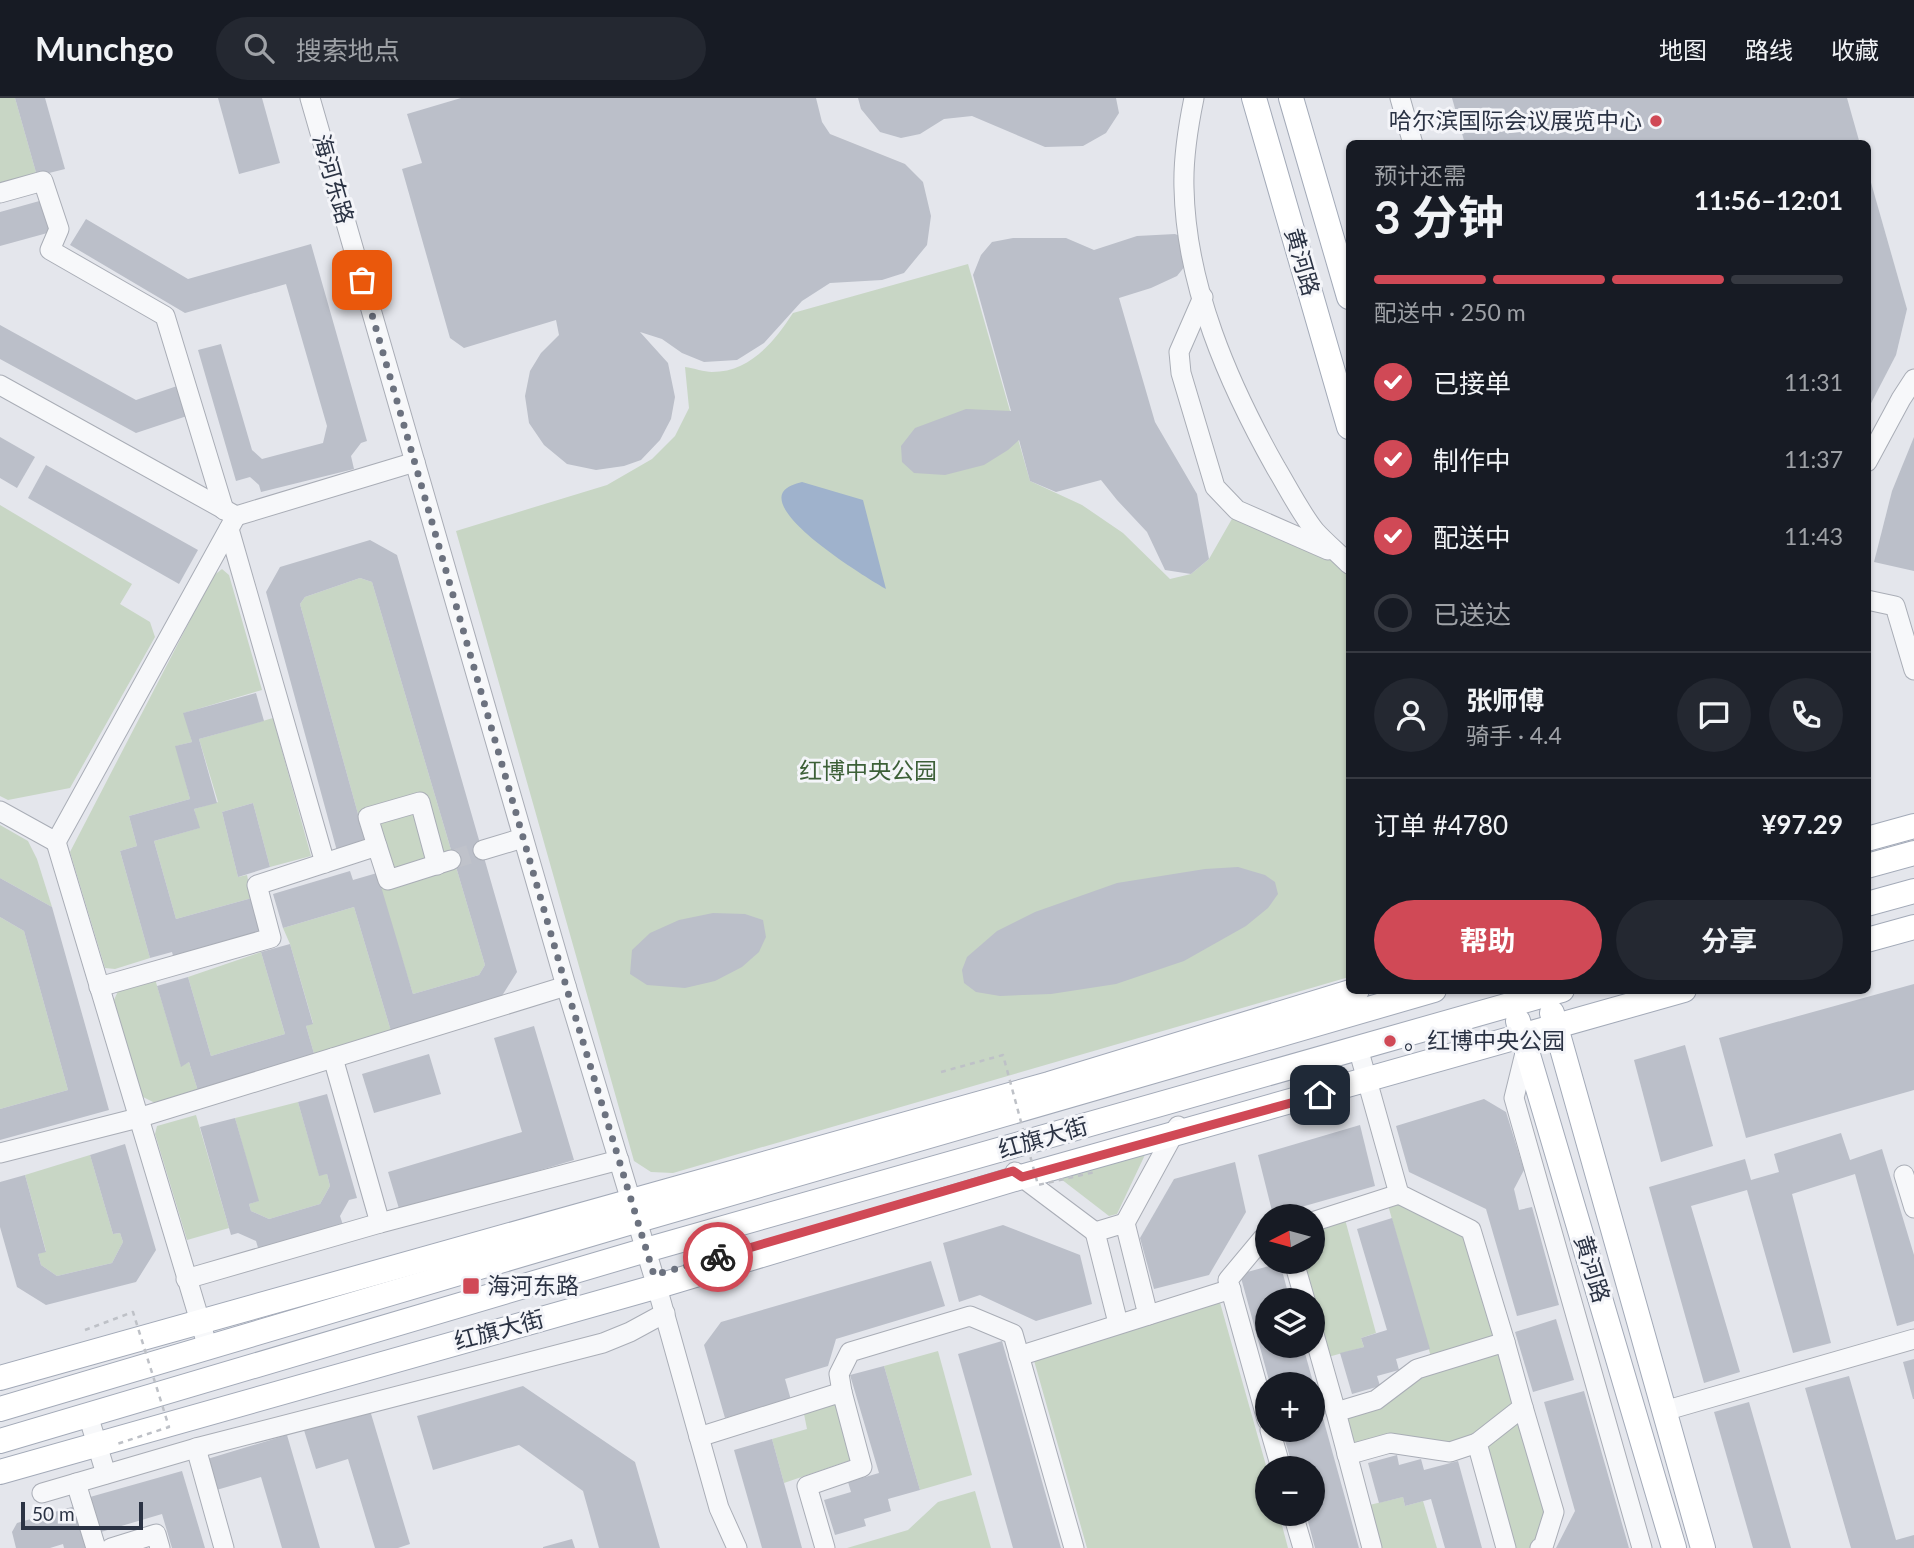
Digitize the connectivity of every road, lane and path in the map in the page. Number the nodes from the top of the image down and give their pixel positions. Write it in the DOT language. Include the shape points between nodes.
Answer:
graph roads {
  1 [pos="310,98"];
  2 [pos="1194,98"];
  3 [pos="1254,98"];
  4 [pos="1291,98"];
  5 [pos="1400,98"];
  6 [pos="1412,140"];
  7 [pos="0,193"];
  8 [pos="1346,287"];
  9 [pos="1203,297"];
  10 [pos="1914,379"];
  11 [pos="0,385"];
  12 [pos="1346,417"];
  13 [pos="1871,455"];
  14 [pos="415,462"];
  15 [pos="230,518"];
  16 [pos="1346,561"];
  17 [pos="1346,561"];
  18 [pos="1871,601"];
  19 [pos="1905,607"];
  20 [pos="1914,670"];
  21 [pos="0,811"];
  22 [pos="1914,825"];
  23 [pos="523,838"];
  24 [pos="1871,838"];
  25 [pos="56,842"];
  26 [pos="377,846"];
  27 [pos="483,850"];
  28 [pos="1914,853"];
  29 [pos="325,863"];
  30 [pos="1871,865"];
  31 [pos="1914,891"];
  32 [pos="1871,903"];
  33 [pos="1914,927"];
  34 [pos="1871,939"];
  35 [pos="566,986"];
  36 [pos="99,988"];
  37 [pos="1346,993"];
  38 [pos="1420,994"];
  39 [pos="1550,994"];
  40 [pos="1552,994"];
  41 [pos="1670,994"];
  42 [pos="1518,1021"];
  43 [pos="1556,1027"];
  44 [pos="333,1058"];
  45 [pos="1363,1066"];
  46 [pos="942,1072"];
  47 [pos="138,1118"];
  48 [pos="1177,1128"];
  49 [pos="0,1153"];
  50 [pos="619,1160"];
  51 [pos="1095,1172"];
  52 [pos="1017,1174"];
  53 [pos="1904,1175"];
  54 [pos="1399,1194"];
  55 [pos="1914,1208"];
  56 [pos="634,1211"];
  57 [pos="1325,1218"];
  58 [pos="380,1223"];
  59 [pos="1125,1223"];
  60 [pos="1095,1232"];
  61 [pos="1255,1248"];
  62 [pos="646,1250"];
  63 [pos="186,1279"];
  64 [pos="655,1281"];
  65 [pos="1231,1289"];
  66 [pos="665,1314"];
  67 [pos="1148,1315"];
  68 [pos="199,1321"];
  69 [pos="1118,1323"];
  70 [pos="85,1330"];
  71 [pos="1914,1339"];
  72 [pos="1505,1342"];
  73 [pos="208,1348"];
  74 [pos="1019,1356"];
  75 [pos="1321,1358"];
  76 [pos="1255,1376"];
  77 [pos="0,1378"];
  78 [pos="842,1392"];
  79 [pos="1523,1407"];
  80 [pos="0,1409"];
  81 [pos="1664,1411"];
  82 [pos="1336,1412"];
  83 [pos="88,1415"];
  84 [pos="699,1437"];
  85 [pos="0,1441"];
  86 [pos="1477,1443"];
  87 [pos="107,1444"];
  88 [pos="196,1448"];
  89 [pos="1347,1455"];
  90 [pos="0,1472"];
  91 [pos="106,1474"];
  92 [pos="76,1483"];
  93 [pos="42,1493"];
  94 [pos="1297,1526"];
  95 [pos="96,1548"];
  96 [pos="111,1548"];
  97 [pos="160,1548"];
  98 [pos="224,1548"];
  99 [pos="737,1548"];
  100 [pos="825,1548"];
  101 [pos="1074,1548"];
  102 [pos="1303,1548"];
  103 [pos="1372,1548"];
  104 [pos="1506,1548"];
  105 [pos="1540,1548"];
  106 [pos="1642,1548"];
  107 [pos="1674,1548"];
  108 [pos="1703,1548"];
  1 -- 14 [label="street, 海河东路"];
  2 -- 9 [label="street" via="1184,186 1186,221"];
  3 -- 12 [label="main road, 黄河路"];
  4 -- 8 [label="main road, 黄河路"];
  5 -- 6 [label="street"];
  7 -- 15 [label="street" via="43,181 59,229 50,250 165,316"];
  9 -- 16 [label="street" via="1245,414 1314,530"];
  9 -- 17 [label="street" via="1179,352 1214,487 1237,510"];
  10 -- 13 [label="street"];
  11 -- 15 [label="street"];
  14 -- 15 [label="street"];
  14 -- 23 [label="street, 海河东路"];
  15 -- 25 [label="street"];
  15 -- 29 [label="street"];
  18 -- 19 [label="street"];
  19 -- 20 [label="street"];
  21 -- 25 [label="street"];
  22 -- 24 [label="main road"];
  23 -- 27 [label="street"];
  23 -- 35 [label="street, 海河东路"];
  25 -- 36 [label="street"];
  26 -- 26 [label="street" via="388,880 444,862 420,802 368,817"];
  26 -- 29 [label="street"];
  28 -- 30 [label="main road"];
  29 -- 36 [label="street" via="257,885 271,939"];
  31 -- 32 [label="main road"];
  33 -- 34 [label="main road"];
  35 -- 44 [label="street"];
  35 -- 50 [label="street, 海河东路"];
  36 -- 47 [label="street"];
  37 -- 56 [label="main road, 红旗大街"];
  38 -- 56 [label="main road, 红旗大街"];
  39 -- 42 [label="main road, 红旗大街"];
  40 -- 43 [label="main road, 黄河路"];
  41 -- 43 [label="main road, 红旗大街"];
  42 -- 43 [label="main road, 红旗大街"];
  42 -- 45 [label="main road, 红旗大街"];
  42 -- 45 [label="main road, 红旗大街"];
  42 -- 106 [label="street" via="1514,1098"];
  42 -- 107 [label="main road, 黄河路"];
  43 -- 81 [label="main road, 黄河路"];
  44 -- 47 [label="street"];
  44 -- 58 [label="street"];
  45 -- 48 [label="main road, 红旗大街"];
  45 -- 54 [label="street"];
  45 -- 62 [label="main road, 红旗大街"];
  46 -- 51 [label="path, bridge" via="1003,1055 1038,1185"];
  47 -- 49 [label="street"];
  47 -- 63 [label="street"];
  48 -- 52 [label="main road, 红旗大街"];
  48 -- 59 [label="street"];
  50 -- 56 [label="street, 海河东路"];
  50 -- 58 [label="street"];
  52 -- 60 [label="street"];
  52 -- 64 [label="main road, 红旗大街"];
  53 -- 55 [label="street"];
  54 -- 57 [label="street"];
  54 -- 72 [label="street" via="1471,1230"];
  56 -- 62 [label="street, 海河东路"];
  56 -- 68 [label="main road, 红旗大街"];
  56 -- 73 [label="main road, 红旗大街"];
  58 -- 63 [label="street"];
  59 -- 60 [label="street"];
  59 -- 67 [label="street"];
  60 -- 69 [label="street"];
  61 -- 65 [label="street" via="1228,1280"];
  62 -- 64 [label="street, 海河东路"];
  62 -- 83 [label="main road, 红旗大街"];
  63 -- 68 [label="street"];
  64 -- 66 [label="street, 海河东路"];
  64 -- 87 [label="main road, 红旗大街"];
  65 -- 67 [label="street"];
  65 -- 76 [label="street"];
  66 -- 84 [label="street, 海河东路"];
  66 -- 88 [label="street" via="603,1343"];
  67 -- 69 [label="street"];
  68 -- 73 [label="street"];
  68 -- 77 [label="main road, 红旗大街"];
  69 -- 74 [label="street"];
  70 -- 87 [label="path, bridge" via="133,1312 169,1427"];
  71 -- 81 [label="street"];
  72 -- 79 [label="street"];
  72 -- 82 [label="street" via="1417,1369 1376,1400"];
  73 -- 80 [label="main road, 红旗大街"];
  74 -- 78 [label="street" via="1013,1334 970,1317 850,1352 839,1374"];
  74 -- 101 [label="street"];
  75 -- 82 [label="street"];
  78 -- 84 [label="street"];
  78 -- 100 [label="street" via="862,1467 807,1486"];
  79 -- 86 [label="street"];
  79 -- 105 [label="street" via="1554,1512"];
  81 -- 108 [label="main road, 黄河路"];
  82 -- 89 [label="street"];
  83 -- 85 [label="main road, 红旗大街"];
  83 -- 87 [label="street"];
  84 -- 99 [label="street, 海河东路" via="719,1508"];
  86 -- 89 [label="street" via="1451,1452 1390,1443"];
  86 -- 104 [label="street"];
  87 -- 90 [label="main road, 红旗大街"];
  87 -- 91 [label="street"];
  88 -- 91 [label="street"];
  88 -- 98 [label="street"];
  89 -- 103 [label="street"];
  91 -- 92 [label="street"];
  92 -- 93 [label="street"];
  92 -- 95 [label="street"];
  94 -- 102 [label="street"];
  96 -- 97 [label="street" via="156,1534"];
}
